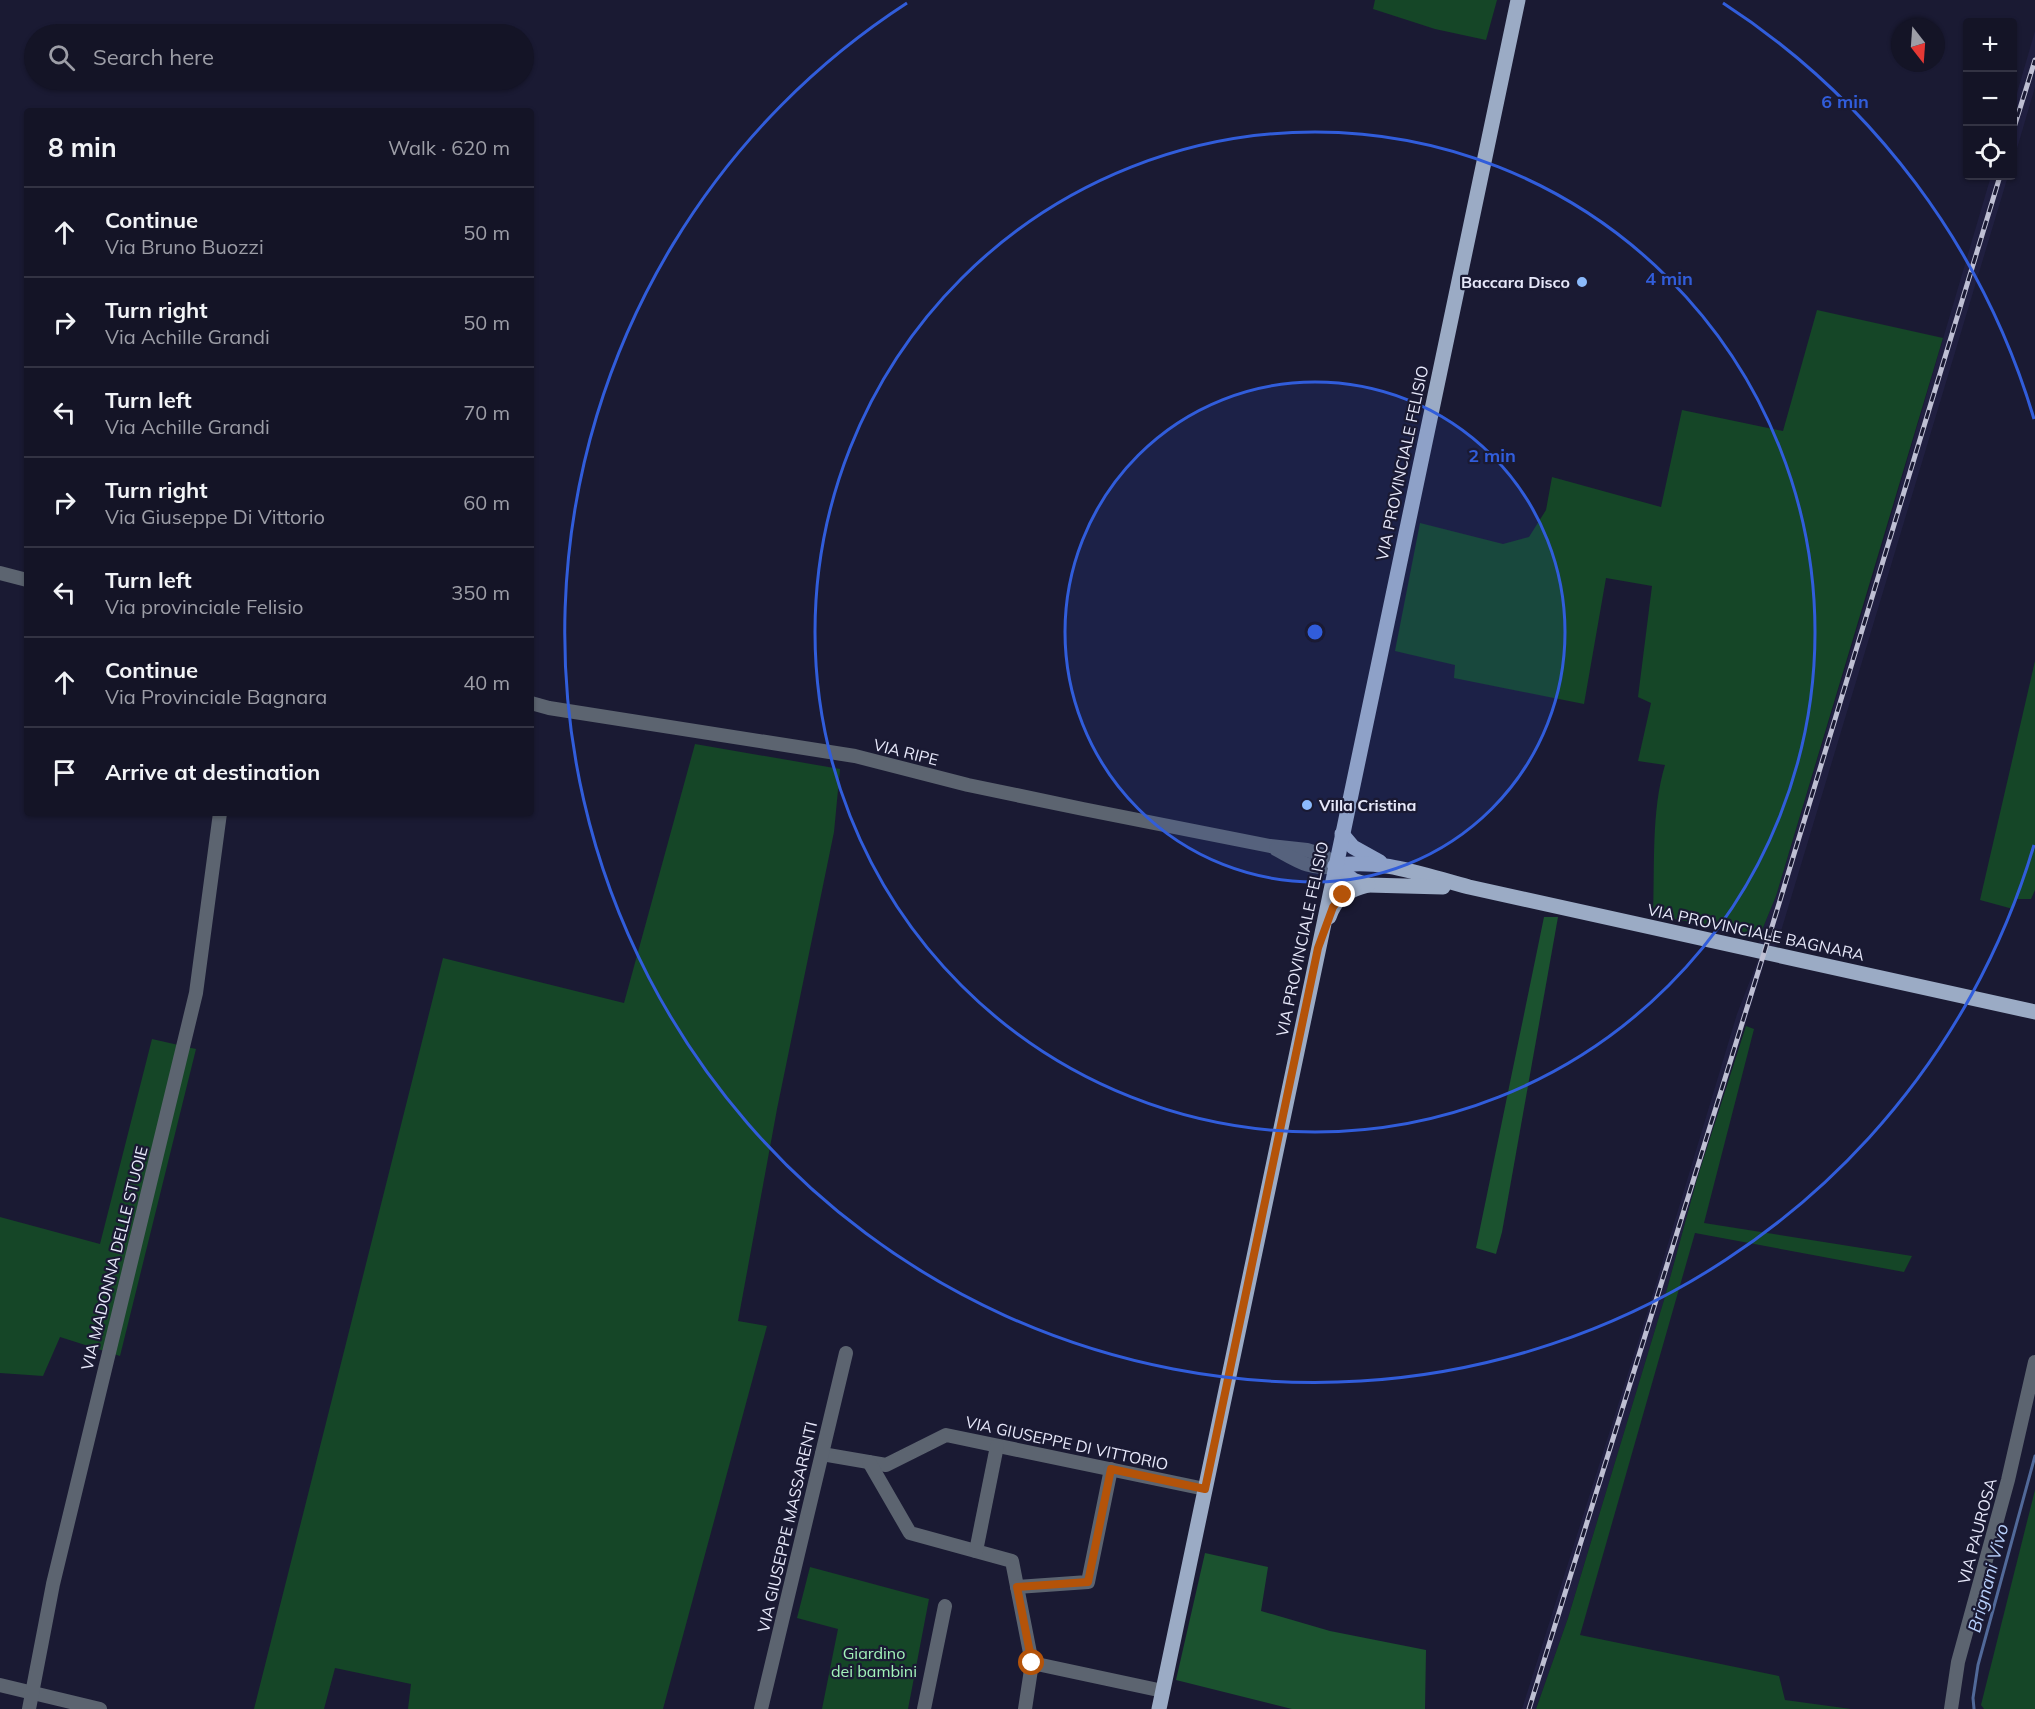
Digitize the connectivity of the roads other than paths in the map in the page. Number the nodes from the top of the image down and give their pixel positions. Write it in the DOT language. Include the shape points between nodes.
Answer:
graph roads {
  1 [pos="1518,0"];
  2 [pos="0,573"];
  3 [pos="24,579"];
  4 [pos="534,703"];
  5 [pos="220,816"];
  6 [pos="1342,834"];
  7 [pos="1384,864"];
  8 [pos="1335,866"];
  9 [pos="1368,885"];
  10 [pos="1468,887"];
  11 [pos="1318,948"];
  12 [pos="2035,1012"];
  13 [pos="846,1353"];
  14 [pos="2035,1362"];
  15 [pos="997,1446"];
  16 [pos="822,1454"];
  17 [pos="869,1462"];
  18 [pos="1111,1469"];
  19 [pos="1205,1489"];
  20 [pos="976,1551"];
  21 [pos="1017,1587"];
  22 [pos="945,1606"];
  23 [pos="1032,1663"];
  24 [pos="0,1685"];
  25 [pos="1163,1690"];
  26 [pos="32,1693"];
  27 [pos="29,1709"];
  28 [pos="100,1709"];
  29 [pos="761,1709"];
  30 [pos="924,1709"];
  31 [pos="1024,1709"];
  32 [pos="1159,1709"];
  33 [pos="1951,1709"];
  1 -- 6 [label="main road, VIA PROVINCIALE FELISIO"];
  2 -- 3 [label="street"];
  4 -- 8 [label="street, VIA RIPE" via="855,756 980,787 1270,846 1307,850 1323,855"];
  5 -- 26 [label="street, VIA MADONNA DELLE STUOIE" via="196,993 52,1584"];
  6 -- 7 [label="main road, VIA PROVINCIALE BAGNARA" via="1353,847"];
  6 -- 8 [label="main road, VIA PROVINCIALE FELISIO"];
  7 -- 8 [label="main road, VIA PROVINCIALE BAGNARA"];
  7 -- 10 [label="main road, VIA PROVINCIALE BAGNARA"];
  8 -- 9 [label="main road, VIA PROVINCIALE BAGNARA" via="1353,880"];
  8 -- 11 [label="main road, VIA PROVINCIALE FELISIO"];
  9 -- 10 [label="main road, VIA PROVINCIALE BAGNARA"];
  9 -- 11 [label="main road, VIA PROVINCIALE BAGNARA" via="1353,889 1333,907"];
  10 -- 12 [label="main road, VIA PROVINCIALE BAGNARA"];
  11 -- 19 [label="main road, VIA PROVINCIALE FELISIO"];
  13 -- 16 [label="street, VIA GIUSEPPE MASSARENTI"];
  14 -- 33 [label="street, VIA PAUROSA" via="2008,1480 1958,1662"];
  15 -- 17 [label="street, VIA GIUSEPPE DI VITTORIO" via="946,1435 886,1465"];
  15 -- 18 [label="street, VIA GIUSEPPE DI VITTORIO"];
  15 -- 20 [label="street"];
  16 -- 17 [label="street, VIA GIUSEPPE DI VITTORIO"];
  16 -- 29 [label="street, VIA GIUSEPPE MASSARENTI"];
  17 -- 20 [label="street" via="910,1533"];
  18 -- 19 [label="street, VIA GIUSEPPE DI VITTORIO"];
  18 -- 21 [label="street" via="1088,1582"];
  19 -- 25 [label="main road, VIA PROVINCIALE FELISIO"];
  20 -- 21 [label="street" via="1012,1561"];
  21 -- 23 [label="street"];
  22 -- 30 [label="street"];
  23 -- 25 [label="street"];
  23 -- 31 [label="street"];
  24 -- 26 [label="street"];
  25 -- 32 [label="main road, VIA PROVINCIALE FELISIO"];
  26 -- 27 [label="street, VIA MADONNA DELLE STUOIE"];
  26 -- 28 [label="street"];
}
